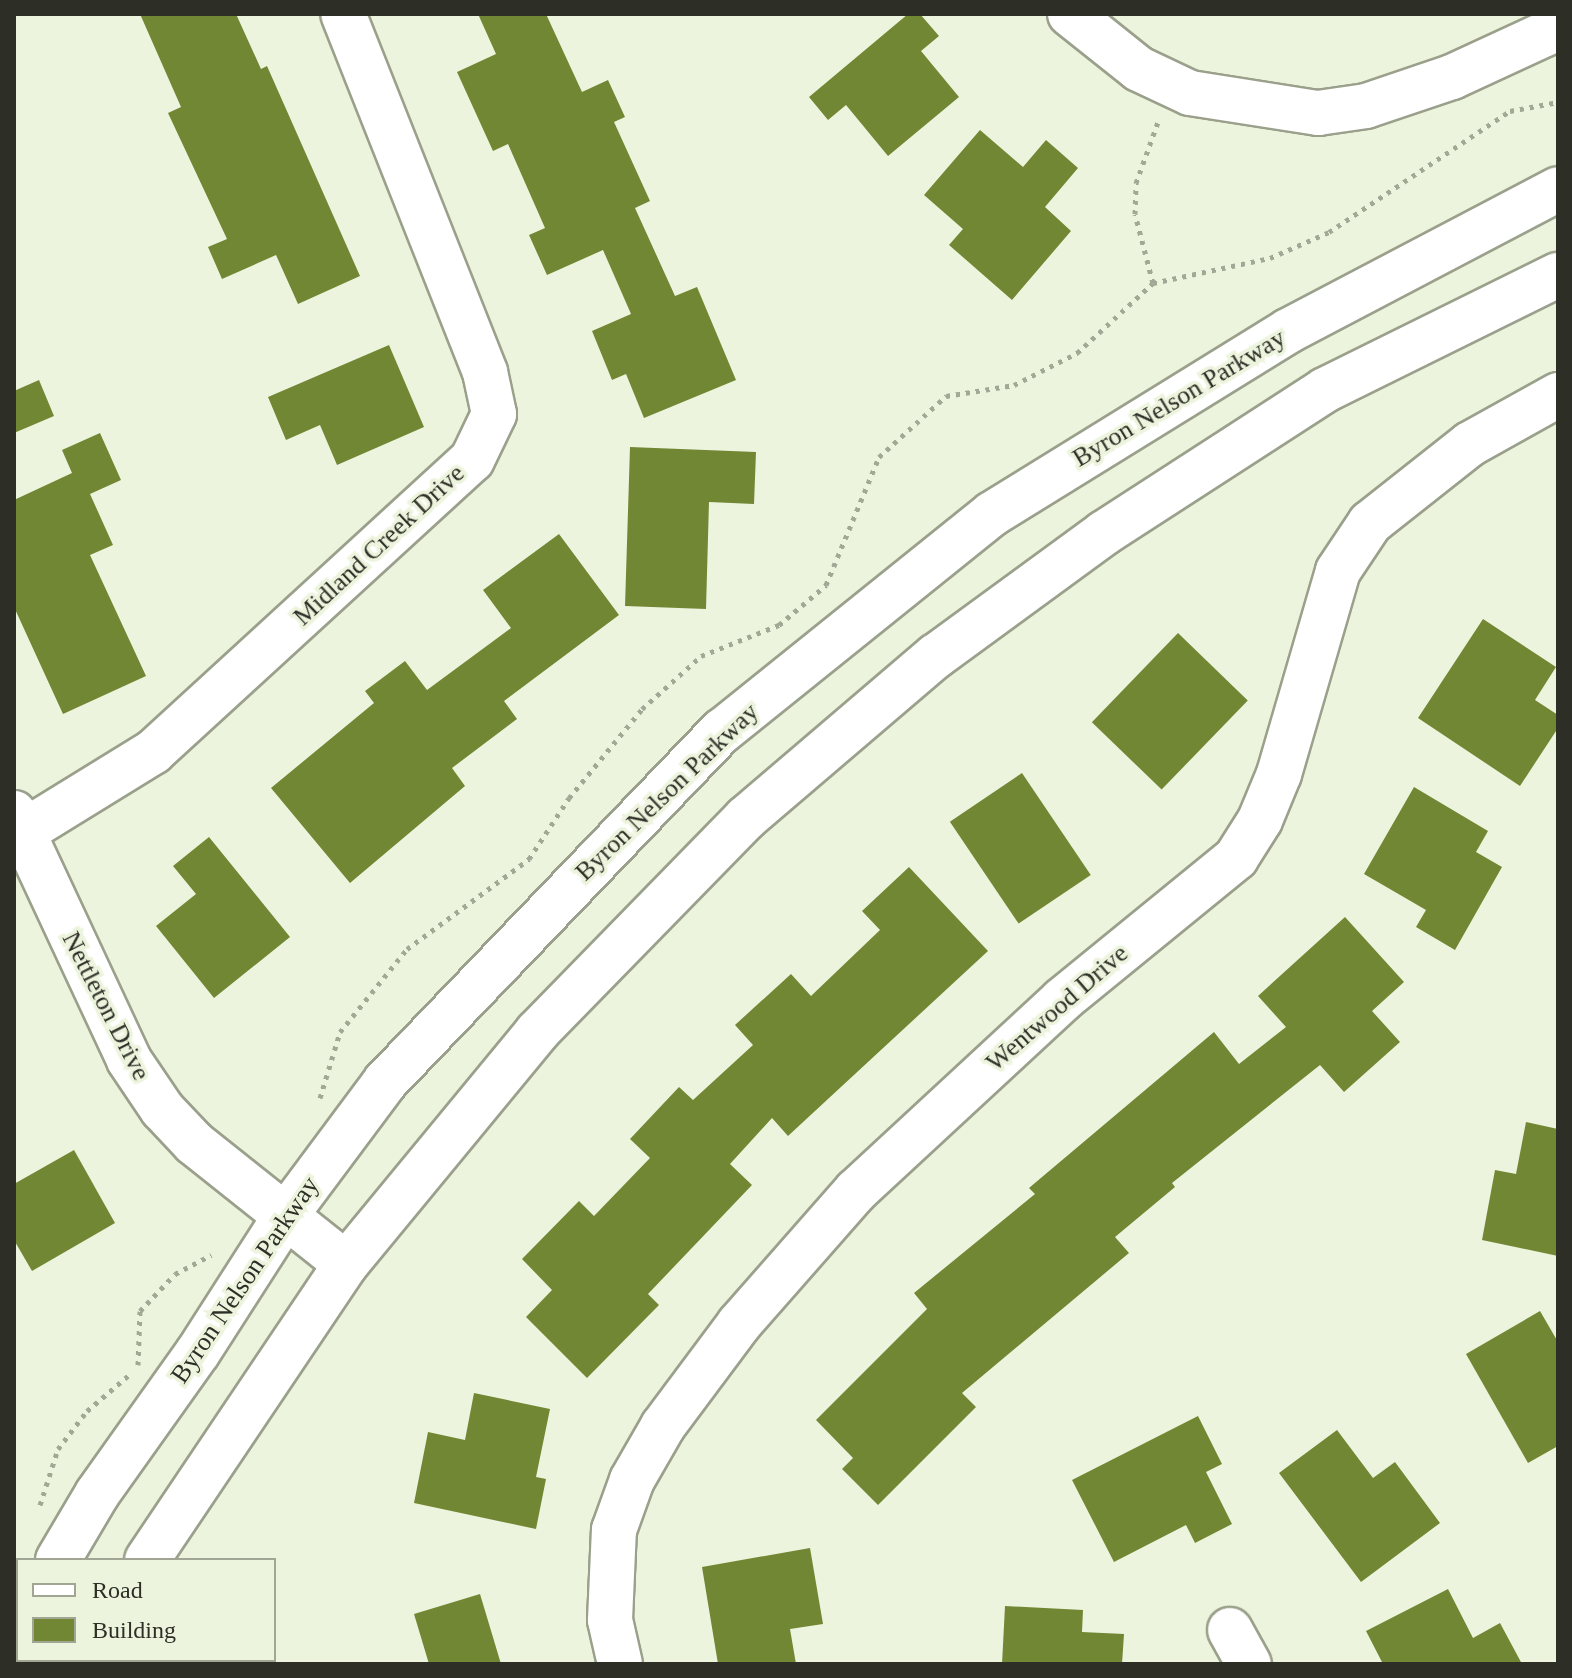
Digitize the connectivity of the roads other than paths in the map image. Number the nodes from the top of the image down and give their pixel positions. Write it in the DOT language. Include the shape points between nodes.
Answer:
graph roads {
  1 [pos="343,14"];
  2 [pos="1070,14"];
  3 [pos="1558,28"];
  4 [pos="1558,189"];
  5 [pos="1558,275"];
  6 [pos="1558,395"];
  7 [pos="18,823"];
  8 [pos="286,1215"];
  9 [pos="346,1264"];
  10 [pos="59,1558"];
  11 [pos="148,1558"];
  12 [pos="620,1664"];
  1 -- 7 [label="street, Midland Creek Drive" via="485,372 494,414 472,460 153,752"];
  2 -- 3 [label="street" via="1139,69 1190,93 1318,113 1366,106 1452,77"];
  4 -- 8 [label="street, Byron Nelson Parkway" via="1288,331 992,514 722,731 385,1082"];
  5 -- 9 [label="street" via="1325,390 1104,533 936,656 746,818 548,1021"];
  6 -- 12 [label="street, Wentwood Drive" via="1470,444 1370,523 1338,571 1279,774 1260,820 1236,858 1062,1000 856,1191 739,1324 663,1426 632,1480 614,1530 610,1620"];
  7 -- 8 [label="street, Nettleton Drive" via="129,1060 162,1109 194,1143"];
  8 -- 9 [label="street, Nettleton Drive"];
  8 -- 10 [label="street, Byron Nelson Parkway"];
  9 -- 11 [label="street"];
}
